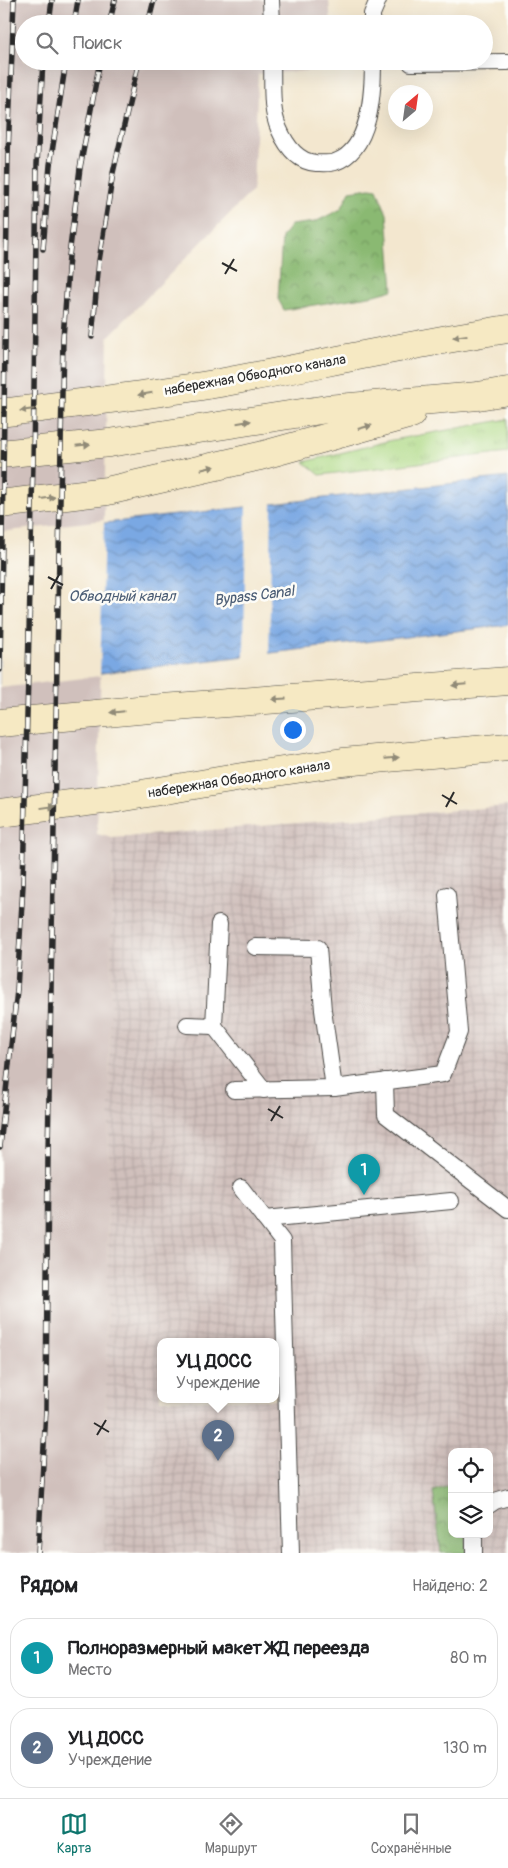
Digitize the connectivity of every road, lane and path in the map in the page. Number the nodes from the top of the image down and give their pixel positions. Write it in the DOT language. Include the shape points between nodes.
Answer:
graph roads {
  1 [pos="271,0"];
  2 [pos="378,0"];
  3 [pos="272,15"];
  4 [pos="372,15"];
  5 [pos="493,62"];
  6 [pos="508,62"];
  7 [pos="272,70"];
  8 [pos="373,70"];
  9 [pos="508,329"];
  10 [pos="508,391"];
  11 [pos="478,396"];
  12 [pos="0,413"];
  13 [pos="0,454"];
  14 [pos="0,504"];
  15 [pos="508,681"];
  16 [pos="0,723"];
  17 [pos="508,747"];
  18 [pos="0,813"];
  19 [pos="447,895"];
  20 [pos="219,924"];
  21 [pos="255,947"];
  22 [pos="187,1025"];
  23 [pos="214,1026"];
  24 [pos="385,1081"];
  25 [pos="334,1088"];
  26 [pos="234,1090"];
  27 [pos="264,1090"];
  28 [pos="241,1188"];
  29 [pos="451,1201"];
  30 [pos="508,1209"];
  31 [pos="265,1219"];
  32 [pos="508,1497"];
  33 [pos="493,1502"];
  34 [pos="474,1538"];
  35 [pos="291,1553"];
  36 [pos="474,1553"];
  1 -- 3 [label="lane"];
  2 -- 4 [label="lane"];
  5 -- 6 [label="lane"];
  7 -- 8 [label="lane" via="273,105 278,128 290,149 307,162 334,163 350,155 364,131"];
  9 -- 12 [label="main road, набережная Обводного канала, one-way" via="213,384"];
  10 -- 11 [label="main road"];
  13 -- 11 [label="main road, one-way" via="109,443 327,409"];
  14 -- 11 [label="main road, one-way" via="107,490 241,460"];
  15 -- 16 [label="main road, one-way"];
  18 -- 17 [label="main road, набережная Обводного канала, one-way" via="118,798 343,762"];
  19 -- 24 [label="lane" via="459,1032 443,1074"];
  20 -- 23 [label="lane"];
  21 -- 25 [label="lane" via="318,948"];
  22 -- 23 [label="lane"];
  23 -- 27 [label="lane"];
  24 -- 25 [label="lane"];
  24 -- 30 [label="lane" via="386,1115"];
  25 -- 27 [label="lane"];
  26 -- 27 [label="lane"];
  28 -- 31 [label="lane"];
  29 -- 31 [label="lane"];
  31 -- 35 [label="lane" via="282,1241"];
  32 -- 33 [label="lane"];
  34 -- 36 [label="lane"];
}
